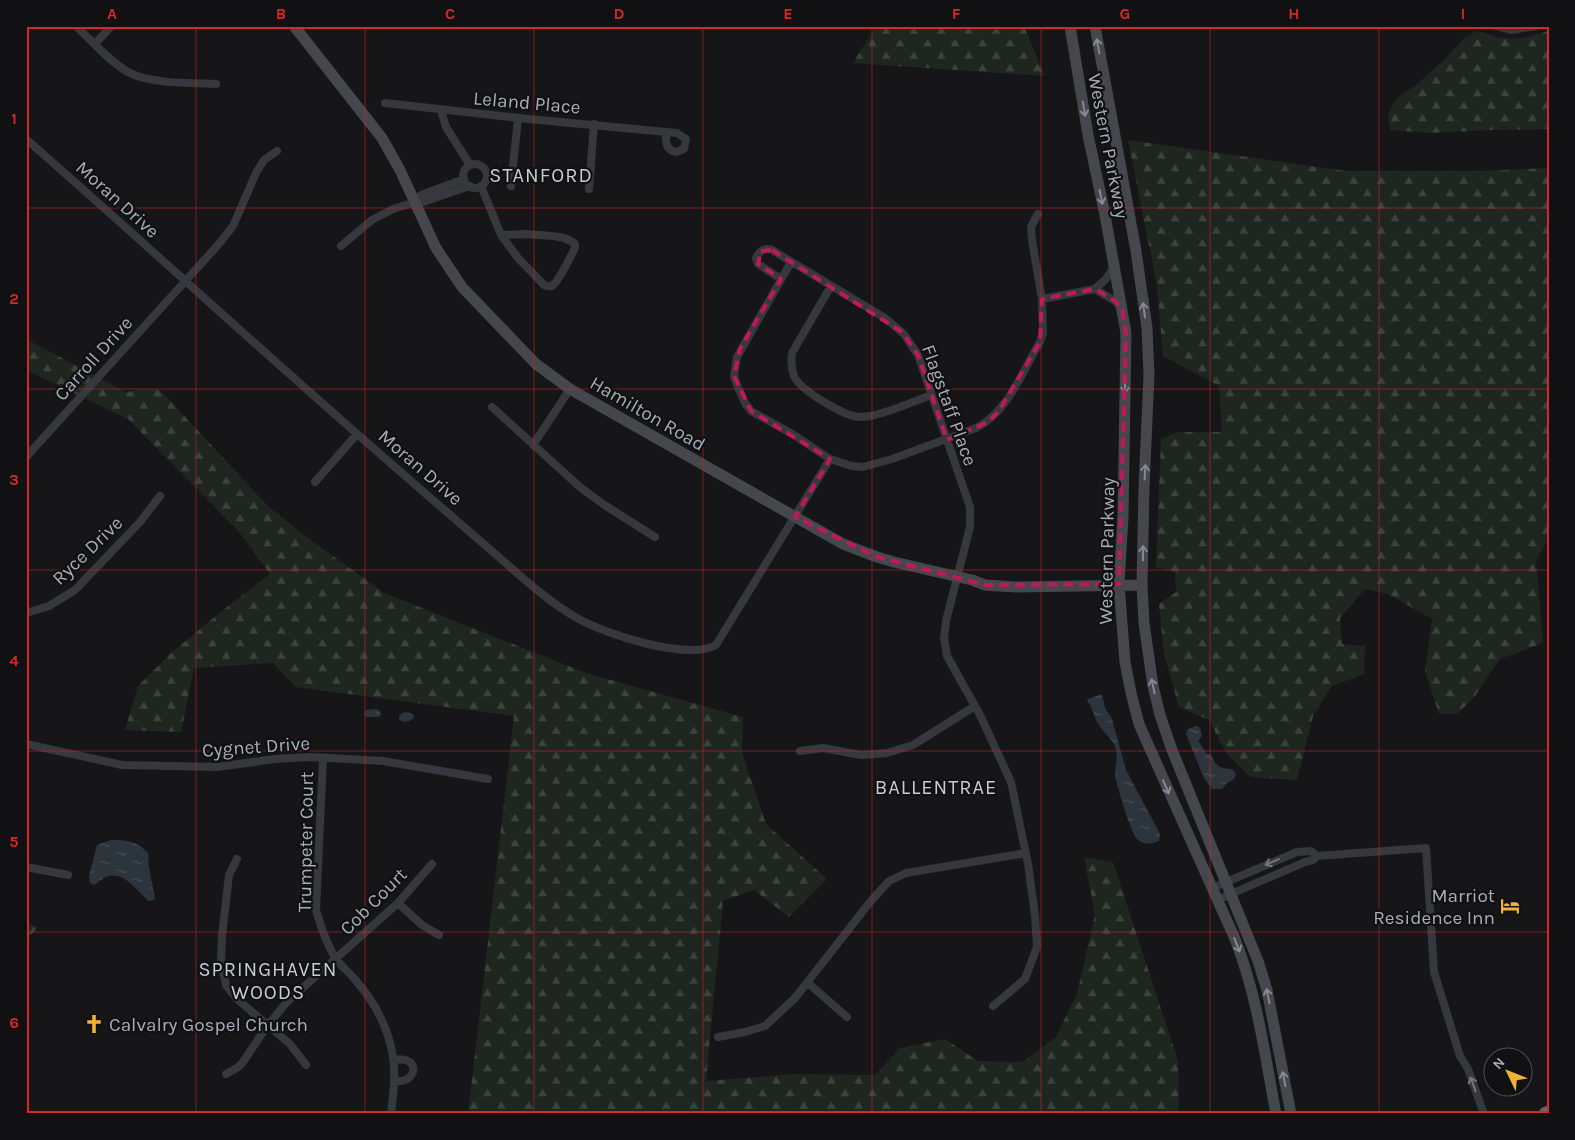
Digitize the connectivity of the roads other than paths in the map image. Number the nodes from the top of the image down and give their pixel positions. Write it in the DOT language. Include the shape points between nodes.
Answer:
graph roads {
  1 [pos="76,26"];
  2 [pos="111,26"];
  3 [pos="294,26"];
  4 [pos="1070,26"];
  5 [pos="1095,26"];
  6 [pos="1496,26"];
  7 [pos="1536,26"];
  8 [pos="95,44"];
  9 [pos="216,84"];
  10 [pos="385,103"];
  11 [pos="441,110"];
  12 [pos="518,118"];
  13 [pos="594,124"];
  14 [pos="666,132"];
  15 [pos="26,139"];
  16 [pos="277,151"];
  17 [pos="470,165"];
  18 [pos="464,179"];
  19 [pos="470,186"];
  20 [pos="481,186"];
  21 [pos="512,186"];
  22 [pos="589,189"];
  23 [pos="414,202"];
  24 [pos="1038,214"];
  25 [pos="501,235"];
  26 [pos="341,246"];
  27 [pos="791,262"];
  28 [pos="1114,267"];
  29 [pos="781,279"];
  30 [pos="185,281"];
  31 [pos="831,286"];
  32 [pos="1095,289"];
  33 [pos="1042,299"];
  34 [pos="1122,309"];
  35 [pos="570,389"];
  36 [pos="931,395"];
  37 [pos="492,407"];
  38 [pos="357,434"];
  39 [pos="947,439"];
  40 [pos="533,444"];
  41 [pos="26,457"];
  42 [pos="830,459"];
  43 [pos="315,482"];
  44 [pos="160,496"];
  45 [pos="795,517"];
  46 [pos="655,537"];
  47 [pos="956,576"];
  48 [pos="1119,584"];
  49 [pos="1142,585"];
  50 [pos="26,613"];
  51 [pos="975,706"];
  52 [pos="26,744"];
  53 [pos="800,751"];
  54 [pos="323,759"];
  55 [pos="488,779"];
  56 [pos="1026,853"];
  57 [pos="1317,856"];
  58 [pos="237,859"];
  59 [pos="432,864"];
  60 [pos="26,868"];
  61 [pos="68,875"];
  62 [pos="1226,882"];
  63 [pos="1212,888"];
  64 [pos="1231,894"];
  65 [pos="1218,900"];
  66 [pos="398,903"];
  67 [pos="439,935"];
  68 [pos="337,960"];
  69 [pos="808,983"];
  70 [pos="994,1006"];
  71 [pos="847,1017"];
  72 [pos="267,1026"];
  73 [pos="718,1037"];
  74 [pos="394,1059"];
  75 [pos="306,1065"];
  76 [pos="226,1074"];
  77 [pos="394,1080"];
  78 [pos="391,1114"];
  79 [pos="1276,1114"];
  80 [pos="1291,1114"];
  81 [pos="1484,1114"];
  1 -- 8 [label="street"];
  2 -- 8 [label="street"];
  3 -- 23 [label="main road, Hamilton Road" via="382,138"];
  4 -- 28 [label="main road, Western Parkway, one-way"];
  49 -- 5 [label="main road, Western Parkway, one-way" via="1149,375 1147,328"];
  6 -- 7 [label="street" via="1511,30"];
  8 -- 9 [label="street" via="130,74 185,83"];
  10 -- 11 [label="street, Leland Place"];
  11 -- 12 [label="street, Leland Place"];
  11 -- 17 [label="street" via="446,127"];
  12 -- 13 [label="street, Leland Place"];
  12 -- 21 [label="street"];
  13 -- 14 [label="street, Leland Place"];
  13 -- 22 [label="street"];
  15 -- 30 [label="street, Moran Drive"];
  16 -- 30 [label="street, Carroll Drive" via="264,160 256,173 233,226"];
  17 -- 18 [label="street" via="464,171"];
  17 -- 20 [label="street" via="478,164 486,172 486,180"];
  18 -- 19 [label="street"];
  18 -- 23 [label="street" via="421,195"];
  19 -- 20 [label="street"];
  19 -- 23 [label="street" via="424,202"];
  20 -- 25 [label="street"];
  23 -- 26 [label="street" via="382,214"];
  23 -- 35 [label="main road, Hamilton Road" via="436,248 462,287 536,364"];
  24 -- 33 [label="street" via="1032,227 1032,240"];
  25 -- 25 [label="street" via="520,260 548,287 564,270 575,248 571,240 562,238"];
  27 -- 29 [label="street"];
  27 -- 29 [label="street, Flagstaff Place" via="768,249 758,254 756,261 760,267"];
  27 -- 31 [label="street, Flagstaff Place"];
  28 -- 32 [label="street"];
  28 -- 34 [label="main road, Western Parkway"];
  29 -- 42 [label="street" via="740,349 735,366 736,385 751,411"];
  30 -- 38 [label="street, Moran Drive"];
  30 -- 41 [label="street, Carroll Drive"];
  31 -- 36 [label="street, Flagstaff Place" via="885,318 902,332 918,355"];
  31 -- 36 [label="street" via="792,353 794,376 800,384 857,417 868,417"];
  32 -- 33 [label="street"];
  32 -- 34 [label="street"];
  33 -- 39 [label="street" via="1043,334 1040,342 998,411 988,422"];
  34 -- 48 [label="main road, Western Parkway, one-way" via="1126,333"];
  35 -- 40 [label="street"];
  35 -- 45 [label="main road, Hamilton Road"];
  36 -- 39 [label="street, Flagstaff Place"];
  37 -- 40 [label="street"];
  38 -- 43 [label="street"];
  38 -- 45 [label="street, Moran Drive" via="558,606 618,636 660,646 698,650 716,645"];
  39 -- 42 [label="street" via="863,467"];
  39 -- 47 [label="street, Flagstaff Place" via="970,514 970,527"];
  40 -- 46 [label="street" via="591,495"];
  42 -- 45 [label="street, Moran Drive"];
  44 -- 50 [label="street, Ryce Drive" via="75,590 49,606"];
  45 -- 47 [label="main road, Hamilton Road" via="843,544 877,558"];
  47 -- 48 [label="main road, Hamilton Road" via="985,585 1016,588"];
  47 -- 51 [label="street, Flagstaff Place" via="944,638 947,656"];
  48 -- 49 [label="main road, Hamilton Road"];
  48 -- 63 [label="main road, Western Parkway, one-way" via="1125,662 1139,724"];
  62 -- 49 [label="main road, Western Parkway, one-way" via="1160,715 1149,664"];
  51 -- 53 [label="street" via="913,744 888,753 861,755 823,748"];
  51 -- 56 [label="street, Flagstaff Place" via="1011,782"];
  52 -- 54 [label="street, Cygnet Drive" via="122,765 216,767 296,757"];
  54 -- 55 [label="street, Cygnet Drive" via="383,761"];
  54 -- 68 [label="street, Trumpeter Court" via="316,910"];
  56 -- 69 [label="street" via="906,873 889,881"];
  56 -- 70 [label="street, Flagstaff Place" via="1037,947 1025,979"];
  57 -- 62 [label="street, one-way" via="1311,851 1297,852"];
  57 -- 64 [label="street"];
  81 -- 57 [label="street, one-way" via="1460,1056 1434,972 1426,848"];
  58 -- 72 [label="street" via="228,875 221,963 226,985"];
  59 -- 66 [label="street, Cob Court"];
  60 -- 61 [label="street"];
  62 -- 63 [label="street"];
  62 -- 64 [label="main road, Western Parkway"];
  63 -- 65 [label="main road, Western Parkway"];
  64 -- 65 [label="street"];
  80 -- 64 [label="main road, Western Parkway, one-way" via="1267,990"];
  65 -- 79 [label="main road, Western Parkway, one-way" via="1253,993"];
  66 -- 67 [label="street" via="422,925"];
  66 -- 68 [label="street, Cob Court"];
  68 -- 72 [label="street, Cob Court" via="294,996"];
  68 -- 74 [label="street, Trumpeter Court" via="375,1006"];
  69 -- 71 [label="street"];
  69 -- 73 [label="street" via="765,1026"];
  72 -- 75 [label="street" via="290,1044"];
  72 -- 76 [label="street, Cob Court" via="243,1062"];
  74 -- 77 [label="street, Trumpeter Court"];
  74 -- 77 [label="street" via="408,1061 413,1069 407,1080"];
  77 -- 78 [label="street, Trumpeter Court"];
}
